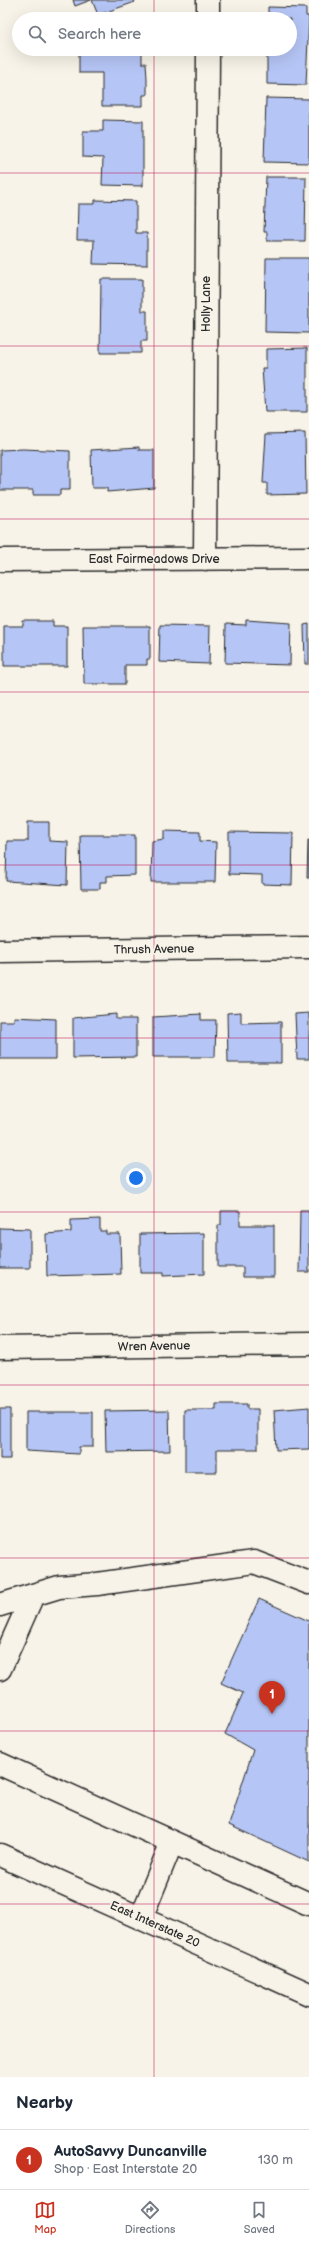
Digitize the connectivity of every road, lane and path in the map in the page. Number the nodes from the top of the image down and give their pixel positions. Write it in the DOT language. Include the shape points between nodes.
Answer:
graph roads {
  1 [pos="208,0"];
  2 [pos="208,12"];
  3 [pos="208,56"];
  4 [pos="205,558"];
  5 [pos="309,558"];
  6 [pos="0,560"];
  7 [pos="309,947"];
  8 [pos="0,951"];
  9 [pos="309,1344"];
  10 [pos="0,1348"];
  11 [pos="309,1583"];
  12 [pos="33,1595"];
  13 [pos="0,1605"];
  14 [pos="0,1669"];
  15 [pos="0,1764"];
  16 [pos="172,1842"];
  17 [pos="0,1855"];
  18 [pos="309,1904"];
  19 [pos="141,1918"];
  20 [pos="309,1994"];
  1 -- 2 [label="street"];
  3 -- 4 [label="street, Holly Lane"];
  4 -- 5 [label="street, East Fairmeadows Drive"];
  4 -- 6 [label="street, East Fairmeadows Drive"];
  7 -- 8 [label="street, Thrush Avenue"];
  9 -- 10 [label="street, Wren Avenue"];
  11 -- 12 [label="street" via="254,1562 59,1587"];
  12 -- 13 [label="street"];
  12 -- 14 [label="street"];
  15 -- 16 [label="street"];
  16 -- 18 [label="street"];
  16 -- 19 [label="street"];
  17 -- 19 [label="street, East Interstate 20"];
  19 -- 20 [label="street, East Interstate 20"];
}
